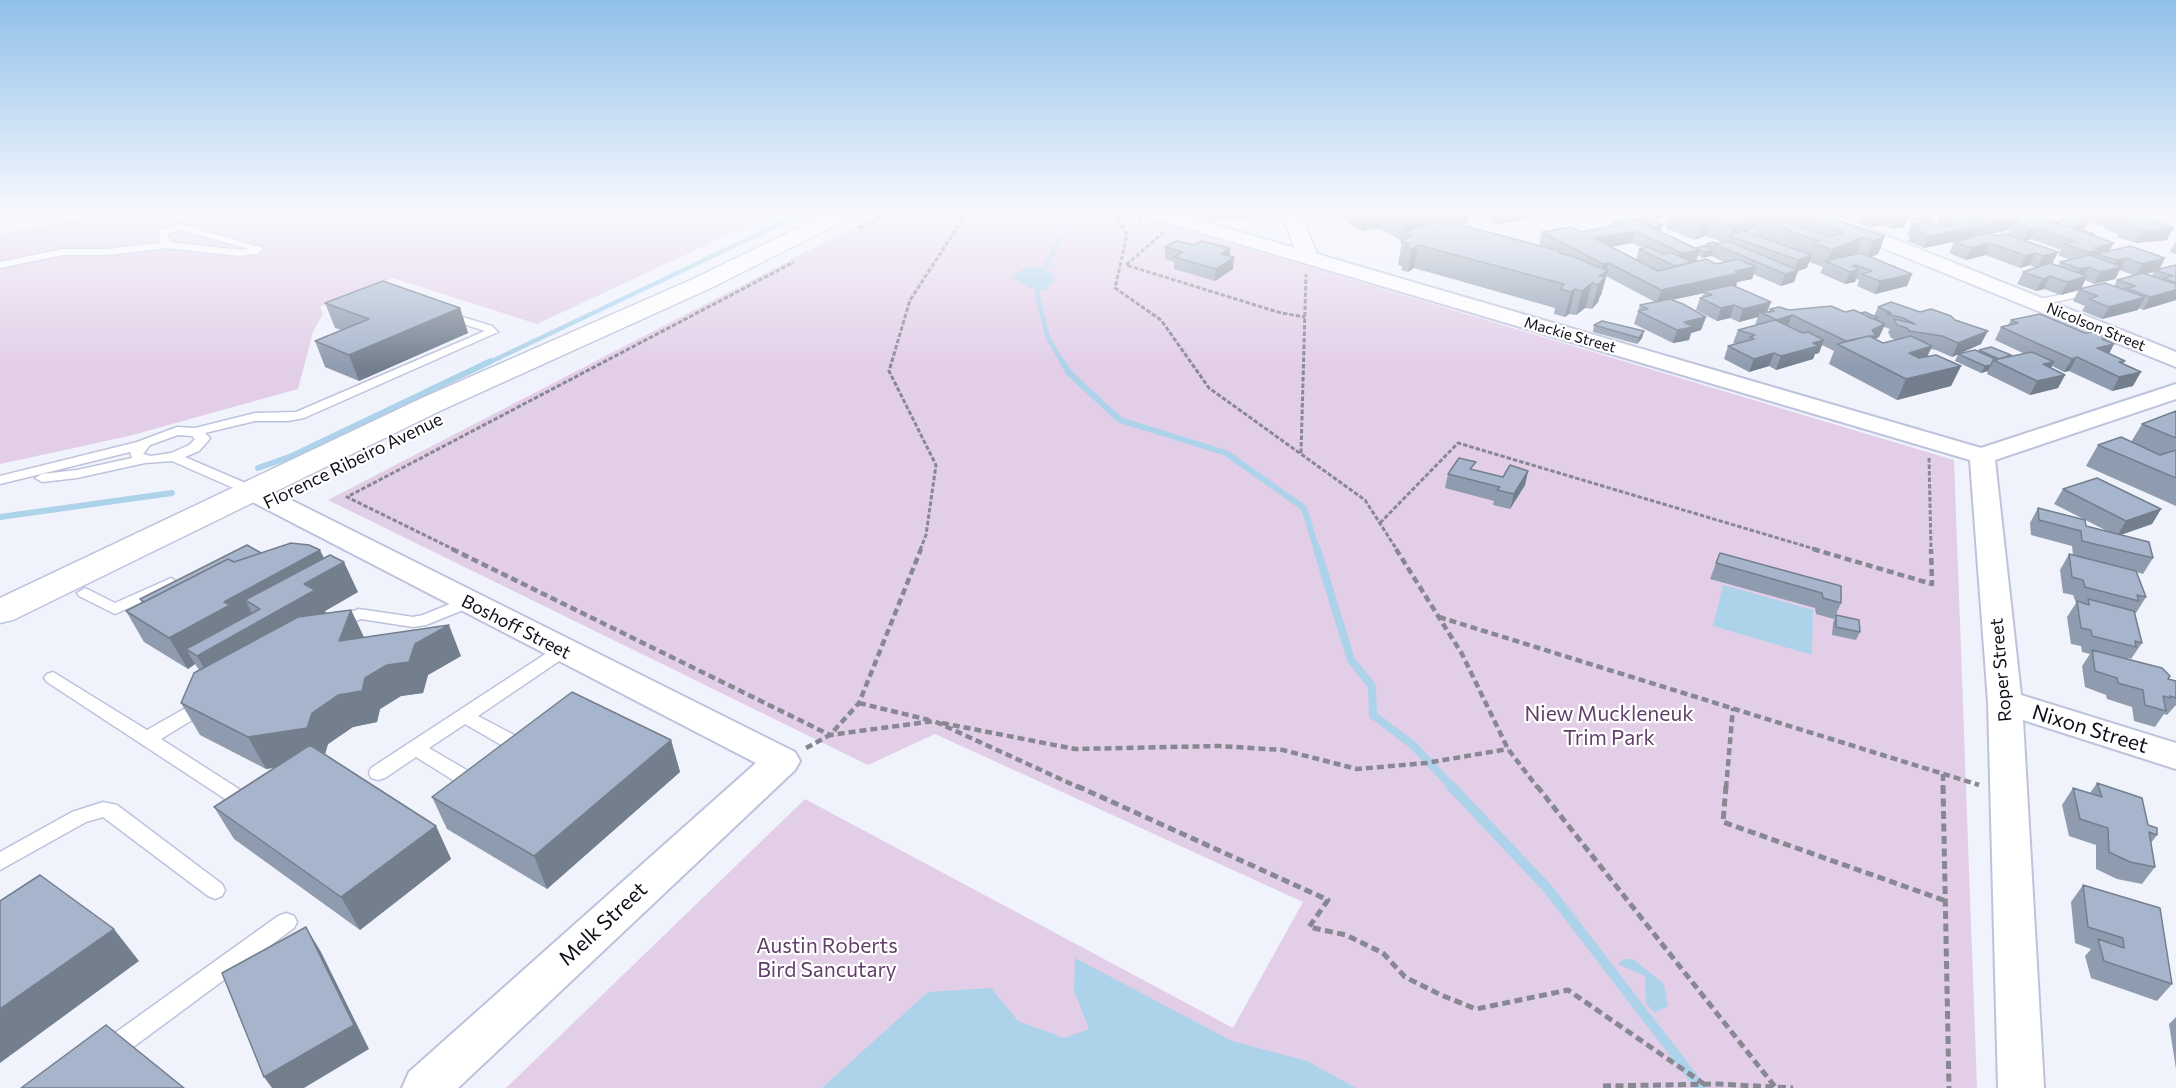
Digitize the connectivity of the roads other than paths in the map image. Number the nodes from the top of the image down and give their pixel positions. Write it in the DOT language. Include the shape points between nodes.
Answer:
graph roads {
  1 [pos="747,265"];
  2 [pos="1317,265"];
  3 [pos="1941,265"];
  4 [pos="2100,289"];
  5 [pos="2035,303"];
  6 [pos="432,311"];
  7 [pos="2176,360"];
  8 [pos="2176,391"];
  9 [pos="195,432"];
  10 [pos="142,452"];
  11 [pos="1982,456"];
  12 [pos="174,457"];
  13 [pos="0,480"];
  14 [pos="261,496"];
  15 [pos="187,576"];
  16 [pos="85,593"];
  17 [pos="467,602"];
  18 [pos="4,625"];
  19 [pos="325,631"];
  20 [pos="562,651"];
  21 [pos="53,678"];
  22 [pos="217,697"];
  23 [pos="2005,702"];
  24 [pos="464,716"];
  25 [pos="540,727"];
  26 [pos="147,739"];
  27 [pos="415,748"];
  28 [pos="2176,756"];
  29 [pos="782,761"];
  30 [pos="378,773"];
  31 [pos="463,777"];
  32 [pos="254,808"];
  33 [pos="0,862"];
  34 [pos="214,890"];
  35 [pos="286,922"];
  36 [pos="96,1060"];
  37 [pos="425,1088"];
  38 [pos="2021,1088"];
  1 -- 14 [label="main road, Florence Ribeiro Avenue" via="432,404"];
  2 -- 11 [label="street, Mackie Street"];
  3 -- 5 [label="street, Nicolson Street"];
  4 -- 5 [label="lane"];
  5 -- 7 [label="street, Nicolson Street"];
  6 -- 9 [label="lane" via="492,332 299,415 255,417"];
  8 -- 11 [label="street"];
  9 -- 10 [label="lane" via="165,434"];
  9 -- 12 [label="lane" via="203,438 200,443"];
  10 -- 12 [label="lane"];
  10 -- 13 [label="lane" via="77,474"];
  11 -- 23 [label="street, Roper Street"];
  12 -- 14 [label="lane"];
  14 -- 16 [label="main road, Florence Ribeiro Avenue"];
  14 -- 17 [label="street, Boshoff Street"];
  14 -- 18 [label="main road, Florence Ribeiro Avenue"];
  15 -- 16 [label="lane" via="115,609"];
  16 -- 18 [label="main road, Florence Ribeiro Avenue"];
  17 -- 19 [label="lane" via="413,622 359,614"];
  17 -- 20 [label="street, Boshoff Street"];
  20 -- 24 [label="lane"];
  20 -- 29 [label="street, Boshoff Street"];
  21 -- 26 [label="lane"];
  22 -- 26 [label="lane"];
  23 -- 28 [label="street, Nixon Street"];
  23 -- 38 [label="street, Roper Street"];
  24 -- 25 [label="lane" via="517,745"];
  24 -- 27 [label="lane"];
  26 -- 32 [label="lane"];
  27 -- 30 [label="lane"];
  27 -- 31 [label="lane"];
  29 -- 37 [label="street, Melk Street"];
  33 -- 34 [label="lane" via="79,817 103,809 110,810"];
  35 -- 36 [label="lane"];
}
